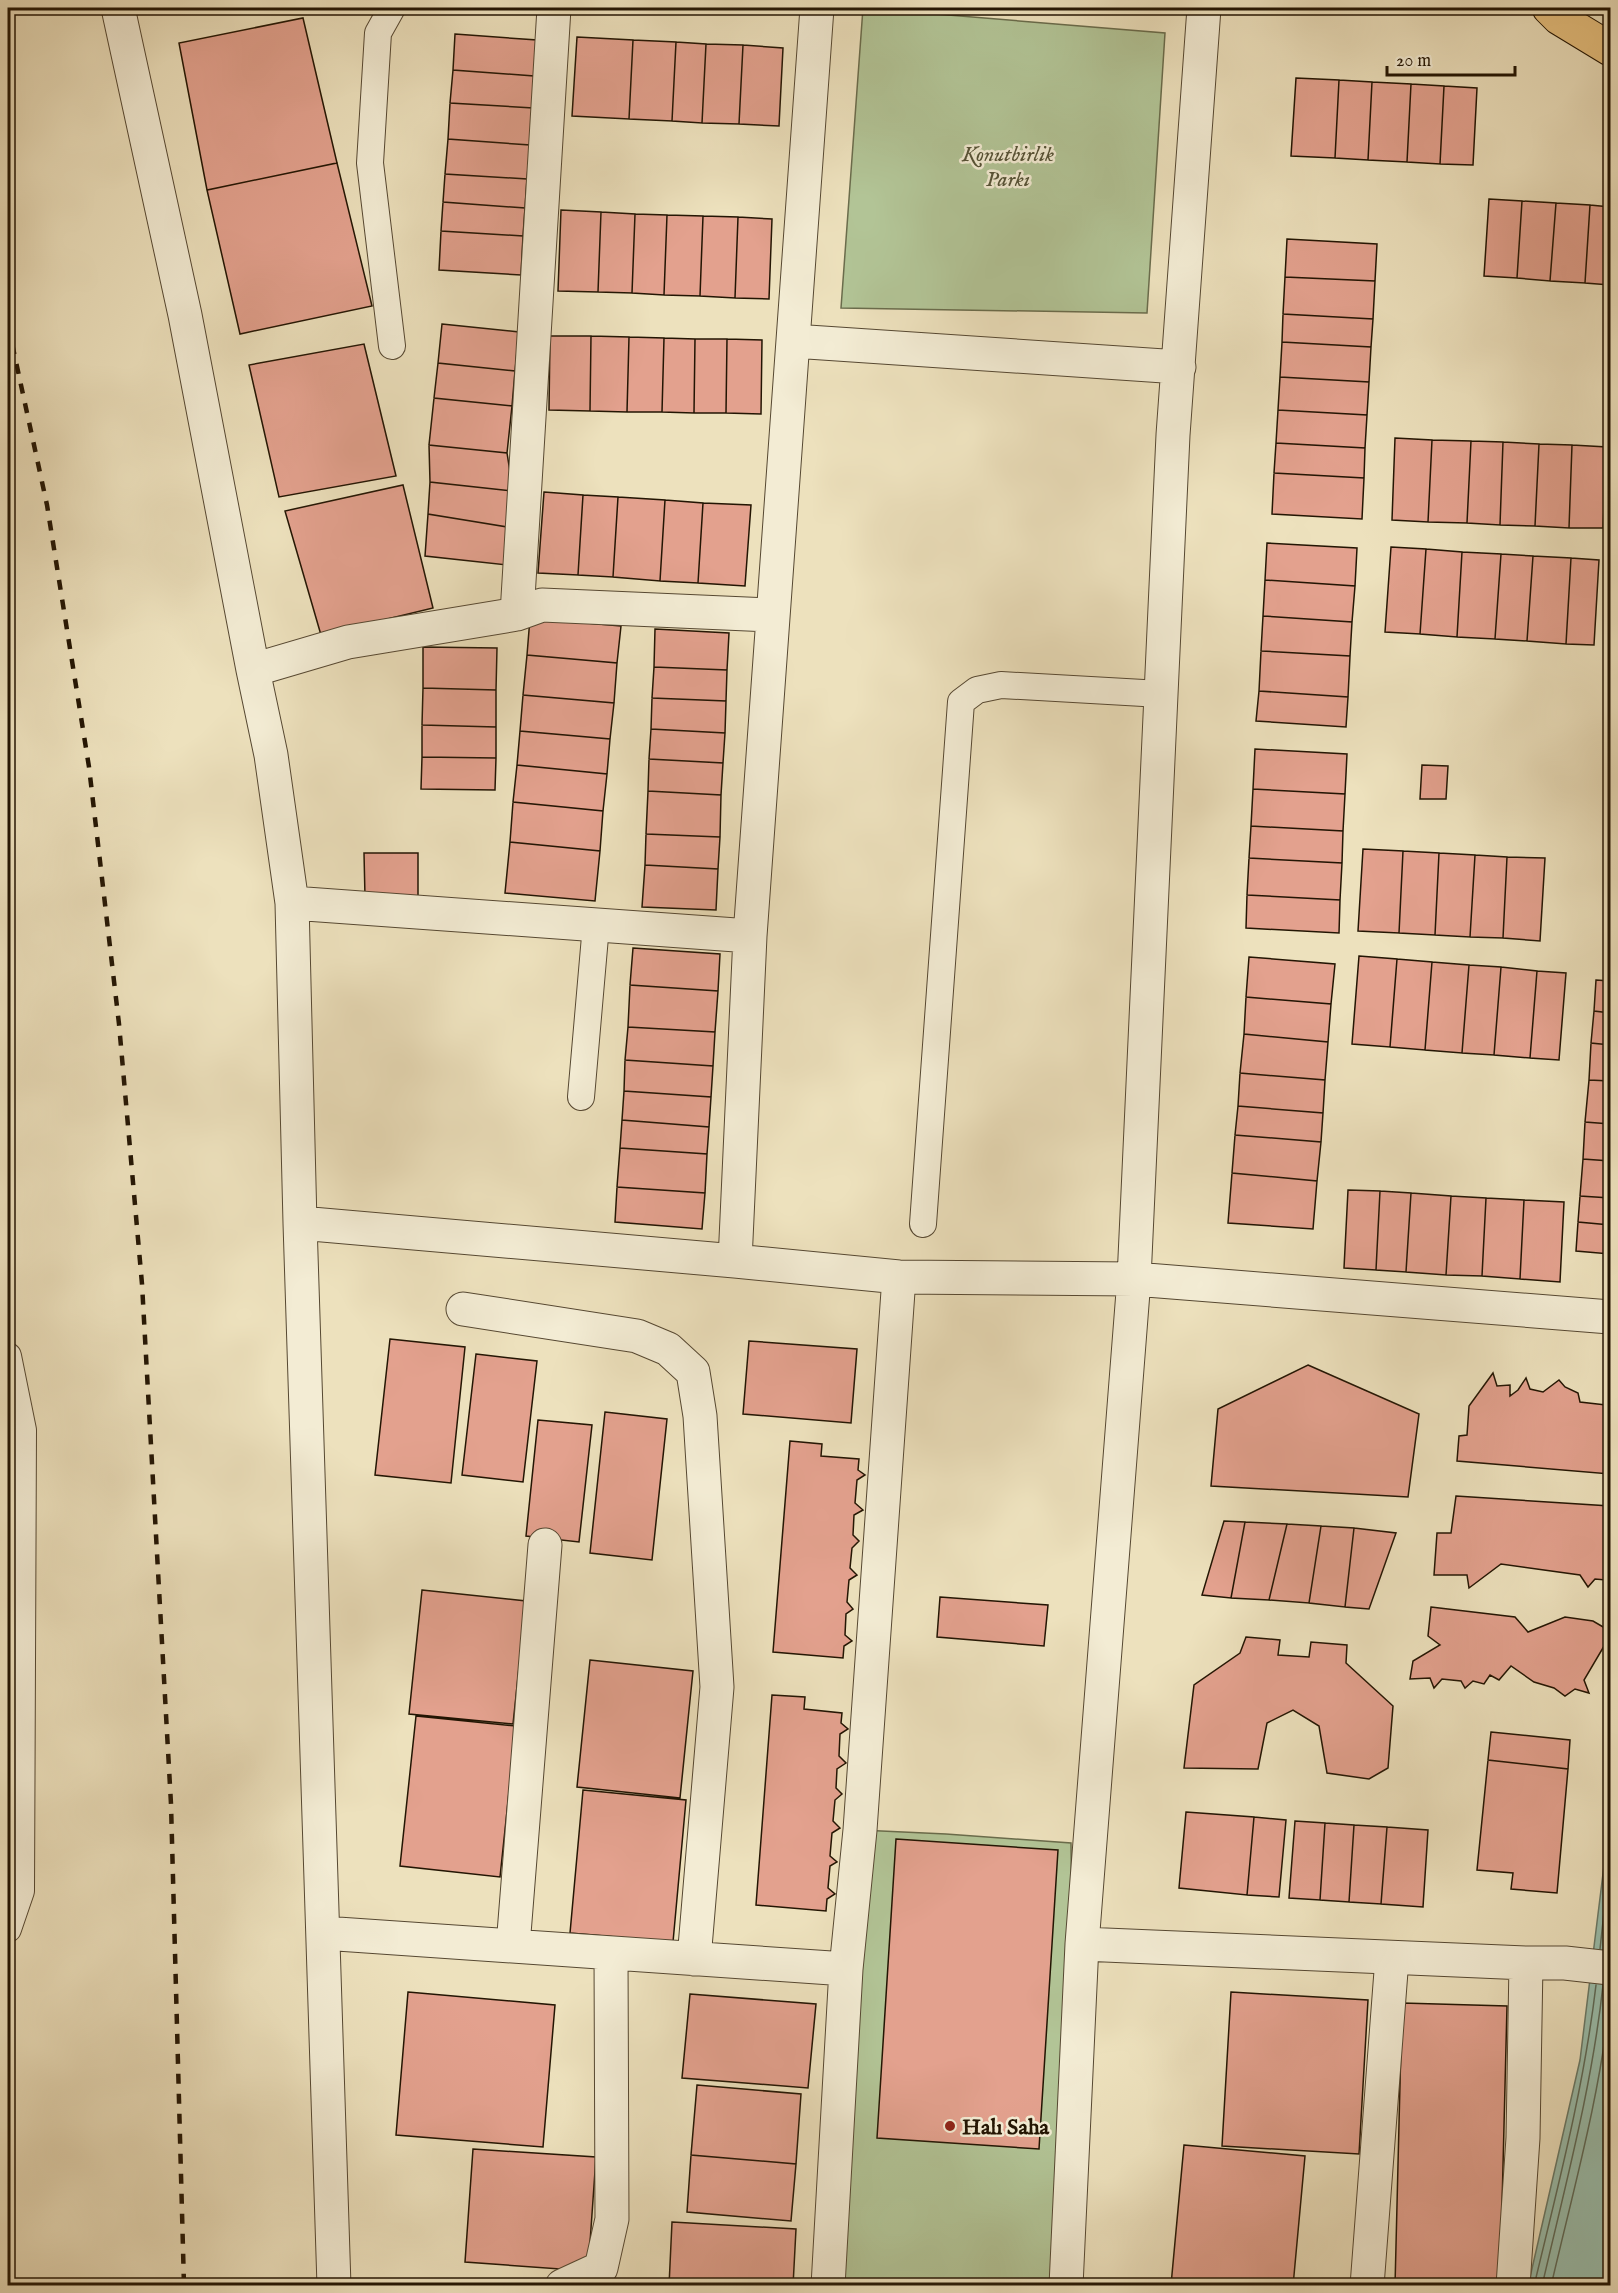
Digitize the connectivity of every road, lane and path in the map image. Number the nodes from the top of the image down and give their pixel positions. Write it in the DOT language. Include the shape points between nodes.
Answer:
graph roads {
  1 [pos="118,8"];
  2 [pos="392,8"];
  3 [pos="554,8"];
  4 [pos="817,8"];
  5 [pos="1204,8"];
  6 [pos="1549,8"];
  7 [pos="1611,49"];
  8 [pos="793,341"];
  9 [pos="392,346"];
  10 [pos="1179,367"];
  11 [pos="517,614"];
  12 [pos="772,615"];
  13 [pos="253,670"];
  14 [pos="1161,694"];
  15 [pos="292,903"];
  16 [pos="596,925"];
  17 [pos="750,936"];
  18 [pos="581,1097"];
  19 [pos="300,1223"];
  20 [pos="923,1224"];
  21 [pos="735,1261"];
  22 [pos="899,1277"];
  23 [pos="1134,1279"];
  24 [pos="463,1309"];
  25 [pos="1611,1317"];
  26 [pos="8,1356"];
  27 [pos="545,1545"];
  28 [pos="8,1929"];
  29 [pos="323,1933"];
  30 [pos="1082,1944"];
  31 [pos="513,1946"];
  32 [pos="611,1953"];
  33 [pos="1392,1958"];
  34 [pos="694,1959"];
  35 [pos="1526,1963"];
  36 [pos="1611,1968"];
  37 [pos="846,1969"];
  38 [pos="334,2286"];
  39 [pos="561,2286"];
  40 [pos="828,2286"];
  41 [pos="1066,2286"];
  42 [pos="1367,2286"];
  43 [pos="1513,2286"];
  1 -- 13 [label="street" via="185,315"];
  2 -- 9 [label="lane" via="378,33 370,163"];
  3 -- 11 [label="street"];
  4 -- 8 [label="street"];
  5 -- 10 [label="street"];
  6 -- 7 [label="main road"];
  8 -- 10 [label="street"];
  8 -- 12 [label="street"];
  10 -- 14 [label="street"];
  11 -- 12 [label="street" via="542,605"];
  11 -- 13 [label="street" via="348,642"];
  12 -- 17 [label="street"];
  13 -- 15 [label="street" via="271,755"];
  14 -- 20 [label="lane" via="1001,685 977,690 961,702"];
  14 -- 23 [label="street"];
  15 -- 16 [label="street"];
  15 -- 19 [label="street"];
  16 -- 17 [label="street"];
  16 -- 18 [label="lane"];
  17 -- 21 [label="street"];
  19 -- 21 [label="street"];
  19 -- 29 [label="street"];
  21 -- 22 [label="street"];
  22 -- 23 [label="street"];
  22 -- 37 [label="street" via="860,1830"];
  23 -- 25 [label="street"];
  23 -- 30 [label="street"];
  24 -- 34 [label="street" via="637,1336 668,1349 693,1372 700,1416 717,1687"];
  26 -- 28 [label="lane" via="23,1430 21,1892"];
  27 -- 31 [label="street"];
  29 -- 31 [label="street"];
  29 -- 38 [label="street"];
  30 -- 33 [label="street"];
  30 -- 41 [label="street"];
  31 -- 32 [label="street"];
  32 -- 34 [label="street"];
  32 -- 39 [label="street" via="612,2219 601,2268"];
  33 -- 35 [label="street"];
  33 -- 42 [label="street"];
  34 -- 37 [label="street"];
  35 -- 36 [label="street"];
  35 -- 43 [label="street" via="1523,2138"];
  37 -- 40 [label="street"];
}
